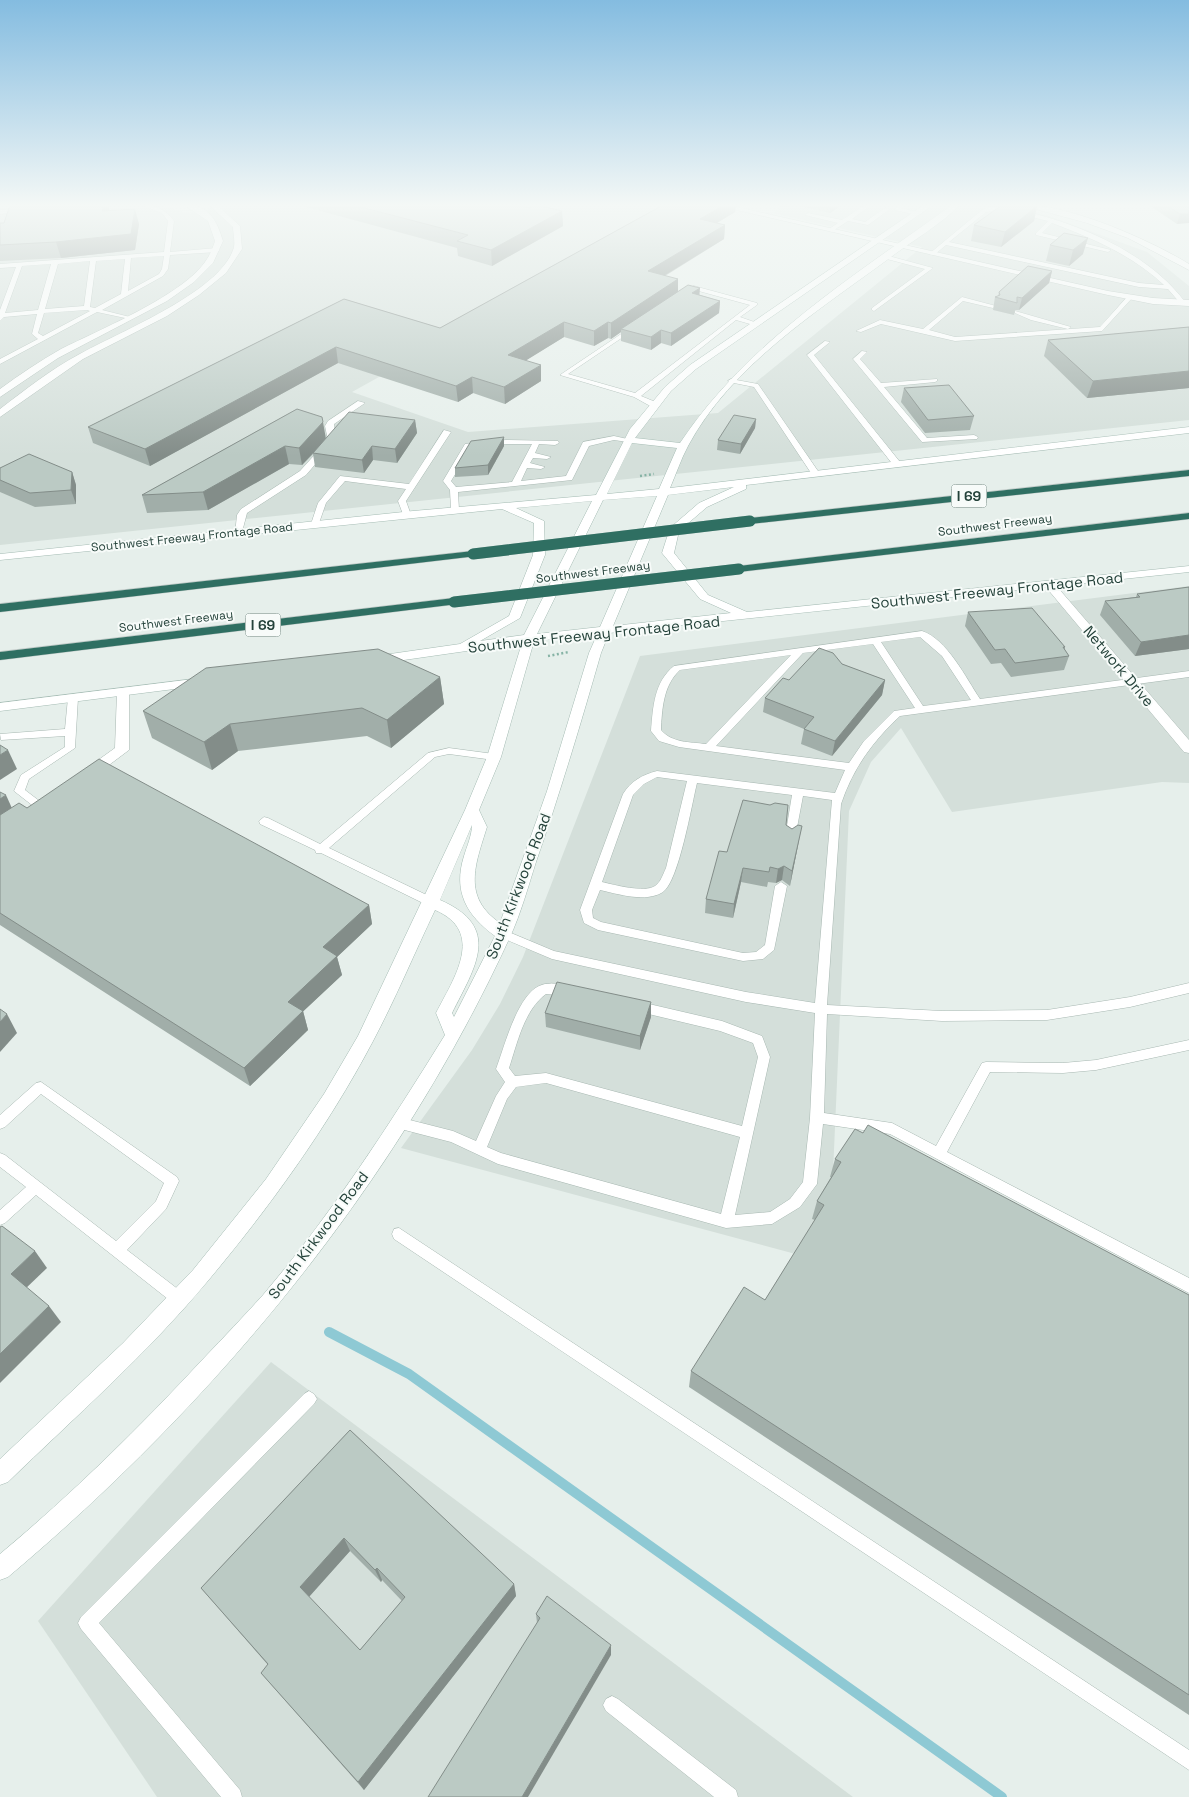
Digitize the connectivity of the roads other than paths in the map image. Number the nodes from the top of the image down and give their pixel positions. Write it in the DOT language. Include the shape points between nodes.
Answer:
graph roads {
  1 [pos="11,289"];
  2 [pos="47,289"];
  3 [pos="89,289"];
  4 [pos="125,289"];
  5 [pos="137,289"];
  6 [pos="182,289"];
  7 [pos="203,289"];
  8 [pos="693,289"];
  9 [pos="697,289"];
  10 [pos="808,289"];
  11 [pos="842,289"];
  12 [pos="902,289"];
  13 [pos="1093,289"];
  14 [pos="1170,289"];
  15 [pos="124,296"];
  16 [pos="1130,297"];
  17 [pos="680,298"];
  18 [pos="1186,303"];
  19 [pos="993,306"];
  20 [pos="87,308"];
  21 [pos="97,310"];
  22 [pos="874,310"];
  23 [pos="40,312"];
  24 [pos="1017,312"];
  25 [pos="0,317"];
  26 [pos="128,318"];
  27 [pos="735,318"];
  28 [pos="643,322"];
  29 [pos="145,323"];
  30 [pos="757,324"];
  31 [pos="859,330"];
  32 [pos="1091,330"];
  33 [pos="924,331"];
  34 [pos="42,338"];
  35 [pos="826,342"];
  36 [pos="864,352"];
  37 [pos="4,357"];
  38 [pos="0,362"];
  39 [pos="935,380"];
  40 [pos="731,381"];
  41 [pos="879,385"];
  42 [pos="0,394"];
  43 [pos="636,396"];
  44 [pos="361,403"];
  45 [pos="655,404"];
  46 [pos="0,414"];
  47 [pos="1189,430"];
  48 [pos="447,432"];
  49 [pos="974,436"];
  50 [pos="628,440"];
  51 [pos="573,444"];
  52 [pos="586,444"];
  53 [pos="536,445"];
  54 [pos="554,446"];
  55 [pos="683,446"];
  56 [pos="530,455"];
  57 [pos="547,457"];
  58 [pos="897,464"];
  59 [pos="524,465"];
  60 [pos="541,467"];
  61 [pos="559,469"];
  62 [pos="572,471"];
  63 [pos="1189,473"];
  64 [pos="816,474"];
  65 [pos="755,481"];
  66 [pos="515,484"];
  67 [pos="412,487"];
  68 [pos="454,490"];
  69 [pos="663,492"];
  70 [pos="600,496"];
  71 [pos="504,507"];
  72 [pos="456,510"];
  73 [pos="407,515"];
  74 [pos="1189,516"];
  75 [pos="315,524"];
  76 [pos="238,532"];
  77 [pos="0,556"];
  78 [pos="1189,569"];
  79 [pos="1049,584"];
  80 [pos="144,592"];
  81 [pos="0,600"];
  82 [pos="0,608"];
  83 [pos="747,616"];
  84 [pos="603,631"];
  85 [pos="529,638"];
  86 [pos="876,641"];
  87 [pos="456,649"];
  88 [pos="800,651"];
  89 [pos="0,656"];
  90 [pos="362,661"];
  91 [pos="1189,674"];
  92 [pos="218,680"];
  93 [pos="1132,681"];
  94 [pos="123,692"];
  95 [pos="72,698"];
  96 [pos="977,702"];
  97 [pos="0,708"];
  98 [pos="921,710"];
  99 [pos="70,732"];
  100 [pos="1,737"];
  101 [pos="708,748"];
  102 [pos="1189,748"];
  103 [pos="494,757"];
  104 [pos="851,767"];
  105 [pos="693,778"];
  106 [pos="73,784"];
  107 [pos="798,792"];
  108 [pos="838,797"];
  109 [pos="41,806"];
  110 [pos="472,810"];
  111 [pos="264,821"];
  112 [pos="790,838"];
  113 [pos="320,850"];
  114 [pos="596,885"];
  115 [pos="781,886"];
  116 [pos="431,902"];
  117 [pos="504,934"];
  118 [pos="1189,988"];
  119 [pos="586,995"];
  120 [pos="625,1004"];
  121 [pos="821,1009"];
  122 [pos="453,1035"];
  123 [pos="1189,1045"];
  124 [pos="512,1082"];
  125 [pos="817,1118"];
  126 [pos="0,1123"];
  127 [pos="398,1123"];
  128 [pos="747,1133"];
  129 [pos="479,1150"];
  130 [pos="939,1154"];
  131 [pos="0,1159"];
  132 [pos="36,1187"];
  133 [pos="0,1219"];
  134 [pos="726,1222"];
  135 [pos="399,1234"];
  136 [pos="117,1250"];
  137 [pos="1189,1286"];
  138 [pos="178,1298"];
  139 [pos="309,1399"];
  140 [pos="0,1474"];
  141 [pos="0,1569"];
  142 [pos="612,1705"];
  143 [pos="1189,1761"];
  144 [pos="233,1797"];
  145 [pos="729,1797"];
  1 -- 25 [label="lane"];
  2 -- 23 [label="lane"];
  3 -- 20 [label="lane"];
  4 -- 15 [label="lane"];
  5 -- 15 [label="lane"];
  6 -- 26 [label="main road"];
  7 -- 29 [label="main road"];
  8 -- 17 [label="lane"];
  9 -- 27 [label="lane" via="756,304"];
  10 -- 30 [label="main road"];
  11 -- 40 [label="main road, South Kirkwood Road" via="785,331"];
  12 -- 22 [label="lane"];
  13 -- 16 [label="main road"];
  14 -- 18 [label="lane"];
  15 -- 21 [label="lane"];
  16 -- 18 [label="main road"];
  16 -- 32 [label="lane" via="1102,329"];
  19 -- 33 [label="lane" via="962,299"];
  20 -- 21 [label="lane"];
  20 -- 23 [label="lane"];
  21 -- 26 [label="lane"];
  21 -- 34 [label="lane"];
  23 -- 25 [label="lane"];
  23 -- 34 [label="lane" via="35,334"];
  24 -- 32 [label="lane" via="1062,326"];
  26 -- 29 [label="main road"];
  26 -- 42 [label="main road" via="63,352"];
  27 -- 30 [label="lane"];
  27 -- 43 [label="lane"];
  28 -- 43 [label="lane" via="562,375"];
  29 -- 46 [label="main road" via="81,356"];
  30 -- 45 [label="main road" via="693,367"];
  31 -- 33 [label="lane" via="880,322"];
  32 -- 33 [label="lane" via="955,339"];
  34 -- 37 [label="lane"];
  35 -- 58 [label="lane" via="810,355"];
  36 -- 41 [label="lane" via="856,359"];
  37 -- 38 [label="lane"];
  39 -- 41 [label="lane"];
  40 -- 55 [label="main road, South Kirkwood Road" via="701,417"];
  40 -- 64 [label="lane" via="756,385"];
  41 -- 49 [label="lane" via="925,440"];
  43 -- 45 [label="lane"];
  44 -- 76 [label="lane" via="331,423 332,440 303,474 244,511"];
  45 -- 50 [label="main road"];
  47 -- 58 [label="main road, Southwest Freeway Frontage Road"];
  48 -- 67 [label="lane"];
  50 -- 52 [label="lane" via="614,438"];
  50 -- 55 [label="main road"];
  50 -- 70 [label="main road"];
  51 -- 52 [label="lane"];
  52 -- 62 [label="lane" via="576,456"];
  53 -- 54 [label="lane"];
  53 -- 56 [label="lane"];
  53 -- 68 [label="lane" via="506,442 468,446 447,480"];
  55 -- 69 [label="main road, South Kirkwood Road"];
  56 -- 57 [label="lane"];
  56 -- 59 [label="lane"];
  58 -- 64 [label="main road, Southwest Freeway Frontage Road"];
  59 -- 60 [label="lane"];
  59 -- 66 [label="lane"];
  61 -- 62 [label="lane"];
  62 -- 66 [label="lane" via="569,478"];
  63 -- 80 [label="highway, I 69, bridge"];
  64 -- 65 [label="main road, Southwest Freeway Frontage Road"];
  65 -- 69 [label="main road, Southwest Freeway Frontage Road"];
  65 -- 83 [label="main road" via="703,505 674,530 668,553 704,597"];
  66 -- 68 [label="lane"];
  67 -- 73 [label="lane" via="402,501"];
  67 -- 75 [label="lane" via="343,478 322,503"];
  68 -- 72 [label="lane"];
  69 -- 70 [label="main road, Southwest Freeway Frontage Road"];
  69 -- 84 [label="main road, South Kirkwood Road"];
  70 -- 71 [label="main road, Southwest Freeway Frontage Road"];
  70 -- 85 [label="main road"];
  71 -- 72 [label="main road, Southwest Freeway Frontage Road"];
  71 -- 87 [label="main road" via="539,521 539,555 514,618"];
  72 -- 73 [label="main road, Southwest Freeway Frontage Road"];
  73 -- 75 [label="main road, Southwest Freeway Frontage Road"];
  74 -- 89 [label="highway, Southwest Freeway / I 69, bridge"];
  75 -- 76 [label="main road, Southwest Freeway Frontage Road"];
  76 -- 77 [label="main road, Southwest Freeway Frontage Road"];
  78 -- 79 [label="main road, Southwest Freeway Frontage Road"];
  79 -- 83 [label="main road, Southwest Freeway Frontage Road"];
  79 -- 93 [label="main road, Network Drive"];
  80 -- 81 [label="highway"];
  80 -- 82 [label="highway, I 69"];
  83 -- 84 [label="main road, Southwest Freeway Frontage Road"];
  84 -- 85 [label="main road, Southwest Freeway Frontage Road"];
  84 -- 117 [label="main road, South Kirkwood Road" via="554,791"];
  85 -- 87 [label="main road, Southwest Freeway Frontage Road"];
  85 -- 103 [label="main road"];
  86 -- 88 [label="lane"];
  86 -- 96 [label="lane" via="922,634 930,638"];
  86 -- 98 [label="lane"];
  87 -- 90 [label="main road, Southwest Freeway Frontage Road"];
  88 -- 101 [label="lane"];
  88 -- 101 [label="lane" via="677,668 669,673 657,709 656,731 663,739"];
  91 -- 93 [label="lane"];
  92 -- 94 [label="main road"];
  93 -- 96 [label="lane"];
  93 -- 102 [label="main road, Network Drive"];
  94 -- 95 [label="main road"];
  94 -- 106 [label="main road" via="122,750"];
  95 -- 97 [label="main road"];
  95 -- 99 [label="lane"];
  96 -- 98 [label="lane"];
  98 -- 104 [label="lane" via="896,713 873,735"];
  99 -- 100 [label="lane"];
  99 -- 109 [label="lane" via="70,748 25,777 19,791"];
  101 -- 104 [label="lane"];
  103 -- 110 [label="main road"];
  103 -- 113 [label="lane" via="449,751 432,755"];
  104 -- 108 [label="lane"];
  105 -- 107 [label="lane"];
  105 -- 114 [label="lane" via="657,774 634,785"];
  105 -- 114 [label="lane" via="671,868 659,889 648,893"];
  107 -- 108 [label="lane"];
  107 -- 112 [label="lane"];
  108 -- 121 [label="lane"];
  110 -- 116 [label="main road"];
  110 -- 117 [label="main road" via="480,827 466,870 468,894 474,909 485,922"];
  111 -- 113 [label="lane"];
  113 -- 116 [label="lane"];
  114 -- 115 [label="lane" via="586,910 588,920 598,926 743,957 759,956 770,947"];
  116 -- 122 [label="main road" via="456,914 468,930 472,943 469,958 444,1013"];
  116 -- 138 [label="main road" via="365,1040 330,1099 272,1185 200,1276"];
  117 -- 121 [label="lane" via="552,955 746,997"];
  117 -- 122 [label="main road, South Kirkwood Road"];
  118 -- 121 [label="lane" via="1130,1002 1048,1015 942,1016"];
  119 -- 124 [label="lane" via="557,988 542,990 531,998 502,1068"];
  120 -- 128 [label="lane" via="722,1026 758,1040 764,1057"];
  121 -- 125 [label="lane"];
  122 -- 127 [label="main road, South Kirkwood Road"];
  123 -- 130 [label="lane" via="1080,1066 986,1067"];
  124 -- 128 [label="lane" via="546,1078"];
  124 -- 129 [label="lane" via="502,1096"];
  125 -- 130 [label="lane" via="892,1129"];
  125 -- 134 [label="lane" via="810,1184 795,1202 772,1218"];
  126 -- 136 [label="lane" via="41,1087 172,1181 161,1205"];
  127 -- 129 [label="lane" via="453,1137"];
  127 -- 141 [label="main road, South Kirkwood Road" via="334,1218 270,1301 167,1412 49,1528"];
  128 -- 134 [label="lane"];
  129 -- 134 [label="lane"];
  130 -- 137 [label="lane"];
  131 -- 132 [label="lane"];
  132 -- 133 [label="lane"];
  132 -- 136 [label="lane"];
  135 -- 143 [label="lane"];
  136 -- 138 [label="lane"];
  138 -- 140 [label="main road" via="130,1350"];
  139 -- 144 [label="lane" via="87,1623"];
  142 -- 145 [label="lane"];
}
